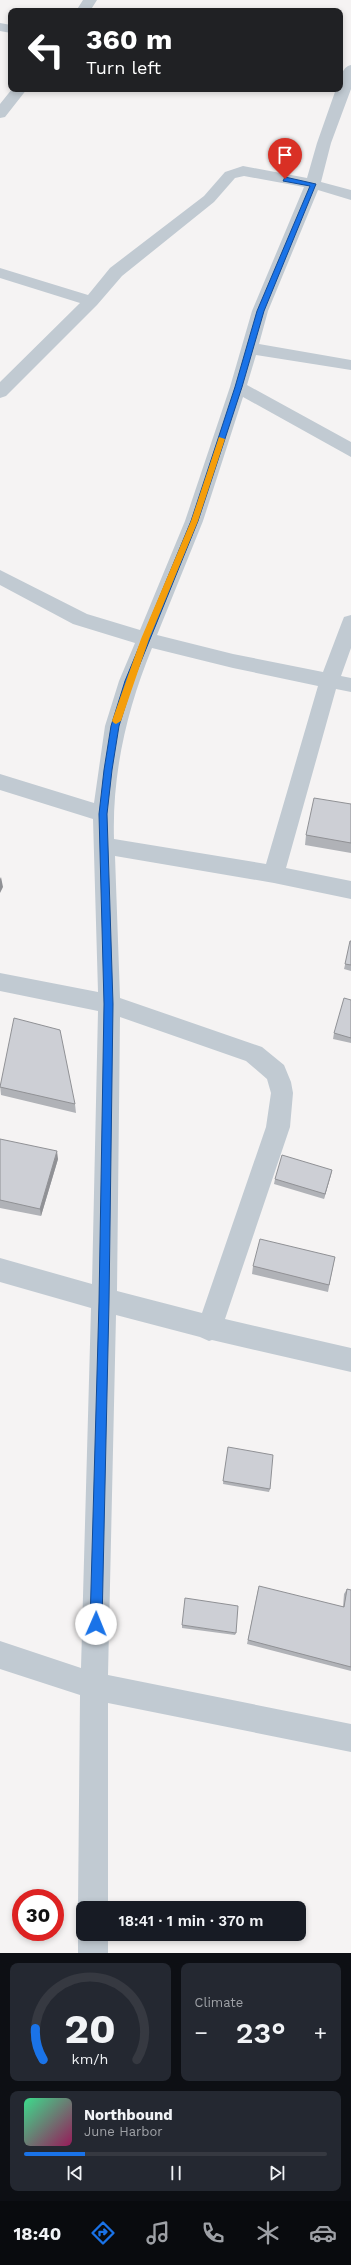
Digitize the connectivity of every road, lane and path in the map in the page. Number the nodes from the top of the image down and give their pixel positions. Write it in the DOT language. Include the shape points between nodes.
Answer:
graph roads {
  1 [pos="18,92"];
  2 [pos="341,92"];
  3 [pos="0,114"];
  4 [pos="313,184"];
  5 [pos="351,196"];
  6 [pos="0,273"];
  7 [pos="91,301"];
  8 [pos="248,348"];
  9 [pos="351,365"];
  10 [pos="238,387"];
  11 [pos="0,392"];
  12 [pos="351,451"];
  13 [pos="1,579"];
  14 [pos="351,622"];
  15 [pos="145,639"];
  16 [pos="329,681"];
  17 [pos="351,685"];
  18 [pos="0,782"];
  19 [pos="103,814"];
  20 [pos="104,846"];
  21 [pos="274,874"];
  22 [pos="351,890"];
  23 [pos="0,982"];
  24 [pos="109,1004"];
  25 [pos="0,1270"];
  26 [pos="104,1302"];
  27 [pos="209,1329"];
  28 [pos="351,1360"];
  29 [pos="0,1655"];
  30 [pos="94,1686"];
  31 [pos="351,1738"];
  32 [pos="93,1901"];
  33 [pos="93,1941"];
  34 [pos="93,1953"];
  1 -- 3 [label="street"];
  2 -- 4 [label="street"];
  4 -- 5 [label="street"];
  4 -- 7 [label="street" via="243,171 230,175 209,199 116,272"];
  4 -- 8 [label="street" via="260,311"];
  6 -- 7 [label="street"];
  7 -- 11 [label="street"];
  8 -- 9 [label="street"];
  8 -- 10 [label="street"];
  10 -- 12 [label="street" via="347,446"];
  10 -- 15 [label="street" via="194,521"];
  13 -- 15 [label="street" via="80,619"];
  14 -- 16 [label="street"];
  15 -- 16 [label="street"];
  15 -- 19 [label="street" via="115,726"];
  16 -- 17 [label="street"];
  16 -- 21 [label="street"];
  18 -- 19 [label="street"];
  19 -- 20 [label="street"];
  20 -- 21 [label="street"];
  20 -- 24 [label="street"];
  21 -- 22 [label="street"];
  23 -- 24 [label="street"];
  24 -- 26 [label="street"];
  24 -- 27 [label="street" via="254,1054 276,1072 280,1082 282,1093 278,1127"];
  25 -- 26 [label="street"];
  26 -- 27 [label="street"];
  26 -- 30 [label="street"];
  27 -- 28 [label="street"];
  29 -- 30 [label="street"];
  30 -- 31 [label="street"];
  30 -- 32 [label="street"];
  33 -- 34 [label="street"];
}
